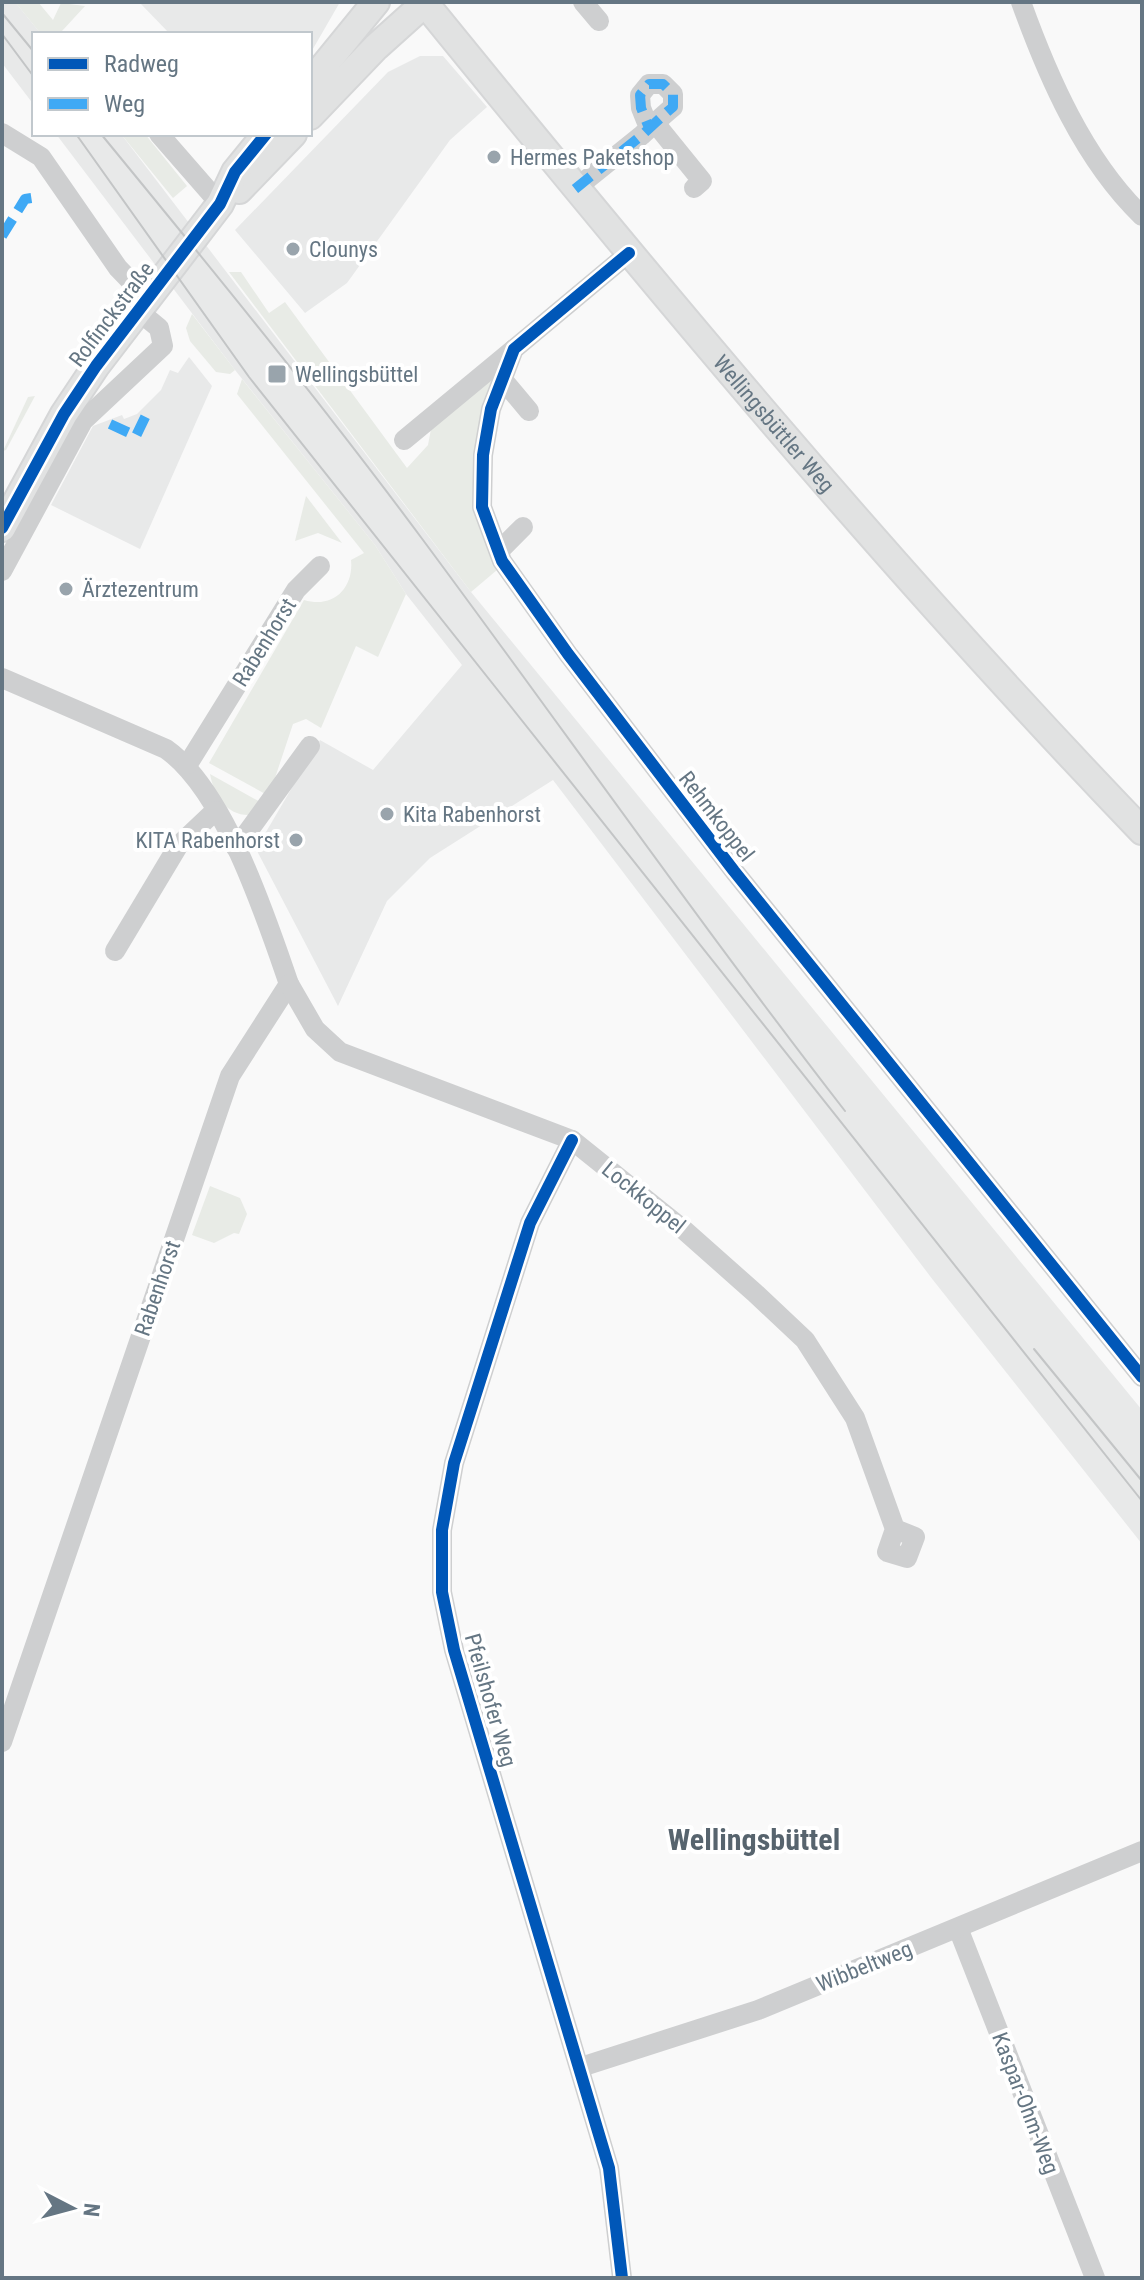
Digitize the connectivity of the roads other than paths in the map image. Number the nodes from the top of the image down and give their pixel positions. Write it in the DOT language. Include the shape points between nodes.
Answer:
graph roads {
  1 [pos="376,2"];
  2 [pos="425,2"];
  3 [pos="583,2"];
  4 [pos="1021,2"];
  5 [pos="599,21"];
  6 [pos="312,81"];
  7 [pos="312,114"];
  8 [pos="2,133"];
  9 [pos="161,136"];
  10 [pos="264,136"];
  11 [pos="291,136"];
  12 [pos="694,188"];
  13 [pos="575,189"];
  14 [pos="220,204"];
  15 [pos="1142,216"];
  16 [pos="629,253"];
  17 [pos="141,303"];
  18 [pos="514,349"];
  19 [pos="503,380"];
  20 [pos="529,411"];
  21 [pos="91,412"];
  22 [pos="50,438"];
  23 [pos="404,440"];
  24 [pos="523,527"];
  25 [pos="2,528"];
  26 [pos="499,551"];
  27 [pos="320,566"];
  28 [pos="2,571"];
  29 [pos="2,678"];
  30 [pos="310,746"];
  31 [pos="188,764"];
  32 [pos="215,811"];
  33 [pos="1142,831"];
  34 [pos="236,848"];
  35 [pos="115,951"];
  36 [pos="289,984"];
  37 [pos="572,1140"];
  38 [pos="1142,1377"];
  39 [pos="895,1529"];
  40 [pos="2,1742"];
  41 [pos="1142,1851"];
  42 [pos="958,1928"];
  43 [pos="581,2067"];
  44 [pos="622,2278"];
  45 [pos="1095,2278"];
  1 -- 6 [label="main road"];
  2 -- 7 [label="main road"];
  2 -- 13 [label="main road, Wellingsbüttler Weg"];
  3 -- 5 [label="street"];
  4 -- 15 [label="street" via="1040,55 1080,133"];
  8 -- 17 [label="street" via="41,157"];
  9 -- 14 [label="street"];
  10 -- 14 [label="main road, Rolfinckstraße" via="235,172"];
  11 -- 14 [label="main road, Rolfinckstraße"];
  12 -- 13 [label="street" via="702,181 652,125"];
  13 -- 16 [label="main road, Wellingsbüttler Weg"];
  14 -- 17 [label="main road, Rolfinckstraße"];
  16 -- 18 [label="street"];
  16 -- 33 [label="main road, Wellingsbüttler Weg" via="1010,689"];
  17 -- 21 [label="street" via="159,328 163,346"];
  17 -- 22 [label="main road, Rolfinckstraße"];
  18 -- 19 [label="street, Rehmkoppel"];
  18 -- 23 [label="street"];
  19 -- 20 [label="street"];
  19 -- 26 [label="street, Rehmkoppel" via="491,409 483,455 482,507"];
  21 -- 22 [label="street"];
  21 -- 28 [label="street"];
  22 -- 25 [label="main road, Rolfinckstraße"];
  24 -- 26 [label="street"];
  26 -- 38 [label="street, Rehmkoppel" via="568,654 734,871"];
  27 -- 31 [label="street, Rabenhorst" via="296,590"];
  29 -- 31 [label="street" via="166,749"];
  30 -- 34 [label="street"];
  31 -- 32 [label="street"];
  32 -- 34 [label="street"];
  32 -- 35 [label="street" via="178,846"];
  34 -- 36 [label="street"];
  36 -- 37 [label="street, Lockkoppel" via="315,1029 340,1052"];
  36 -- 40 [label="street, Rabenhorst" via="230,1076"];
  37 -- 39 [label="street, Lockkoppel" via="684,1230 805,1340 855,1418"];
  37 -- 43 [label="street, Pfeilshofer Weg" via="530,1223 454,1463 442,1530 442,1592 458,1665"];
  41 -- 42 [label="street, Wibbeltweg"];
  42 -- 43 [label="street, Wibbeltweg" via="758,2010"];
  42 -- 45 [label="street, Kaspar-Ohm-Weg"];
  43 -- 44 [label="street, Pfeilshofer Weg" via="609,2168"];
}
